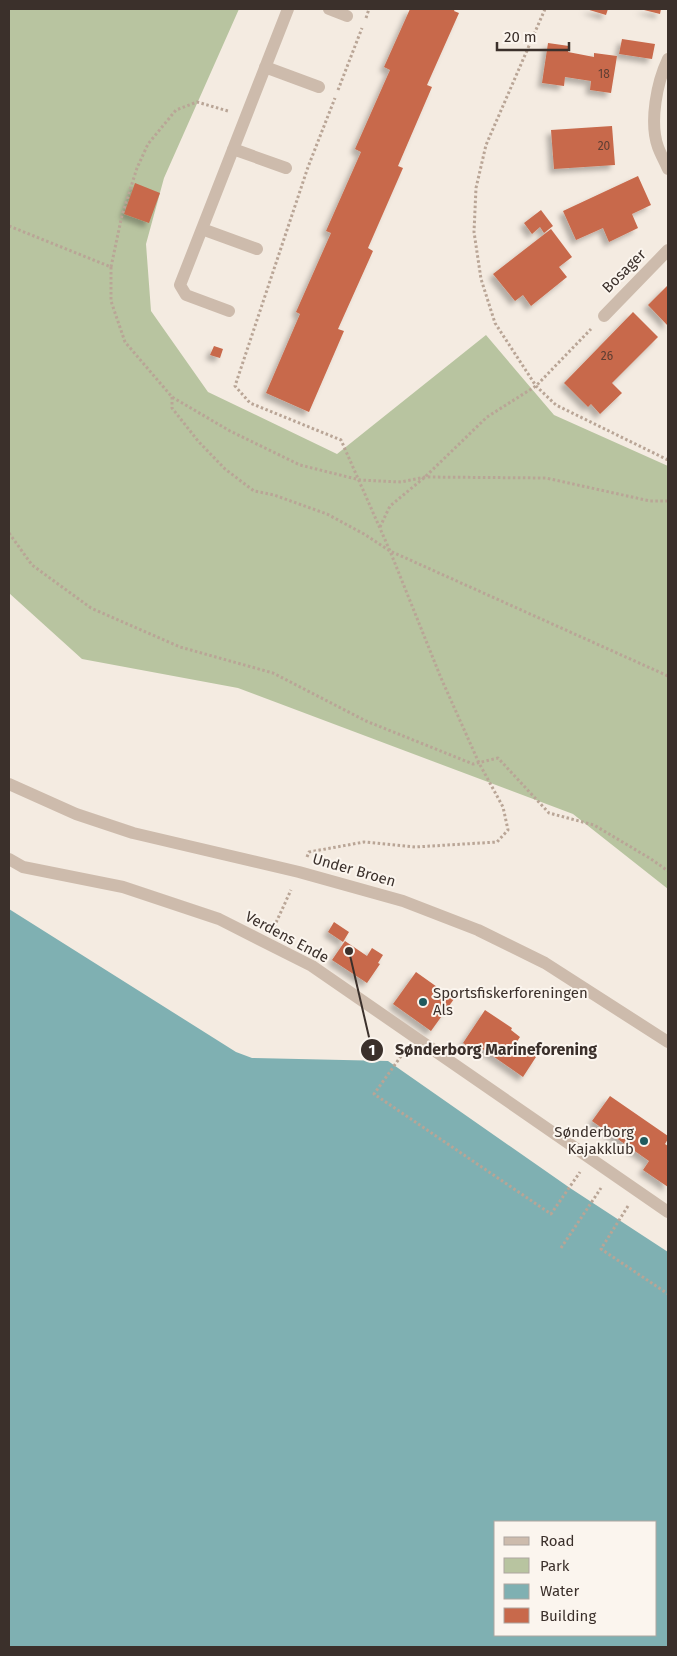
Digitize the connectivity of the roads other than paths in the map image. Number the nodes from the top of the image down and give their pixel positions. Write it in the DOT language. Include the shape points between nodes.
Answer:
graph roads {
  1 [pos="288,9"];
  2 [pos="329,9"];
  3 [pos="347,16"];
  4 [pos="668,59"];
  5 [pos="265,67"];
  6 [pos="319,87"];
  7 [pos="233,149"];
  8 [pos="286,168"];
  9 [pos="668,169"];
  10 [pos="202,229"];
  11 [pos="257,249"];
  12 [pos="668,250"];
  13 [pos="229,311"];
  14 [pos="604,316"];
  15 [pos="9,784"];
  16 [pos="9,859"];
  17 [pos="668,1042"];
  18 [pos="668,1212"];
  1 -- 5 [label="street"];
  2 -- 3 [label="street"];
  4 -- 9 [label="street" via="662,71 654,114 658,146"];
  5 -- 6 [label="street"];
  5 -- 7 [label="street"];
  7 -- 8 [label="street"];
  7 -- 10 [label="street"];
  10 -- 11 [label="street"];
  10 -- 13 [label="street" via="180,285 186,295"];
  12 -- 14 [label="street, Bosager"];
  15 -- 17 [label="street, Under Broen" via="76,814 133,833 299,872 402,901 478,930 545,962"];
  16 -- 18 [label="street, Verdens Ende" via="23,867 123,888 219,919 312,966"];
}
